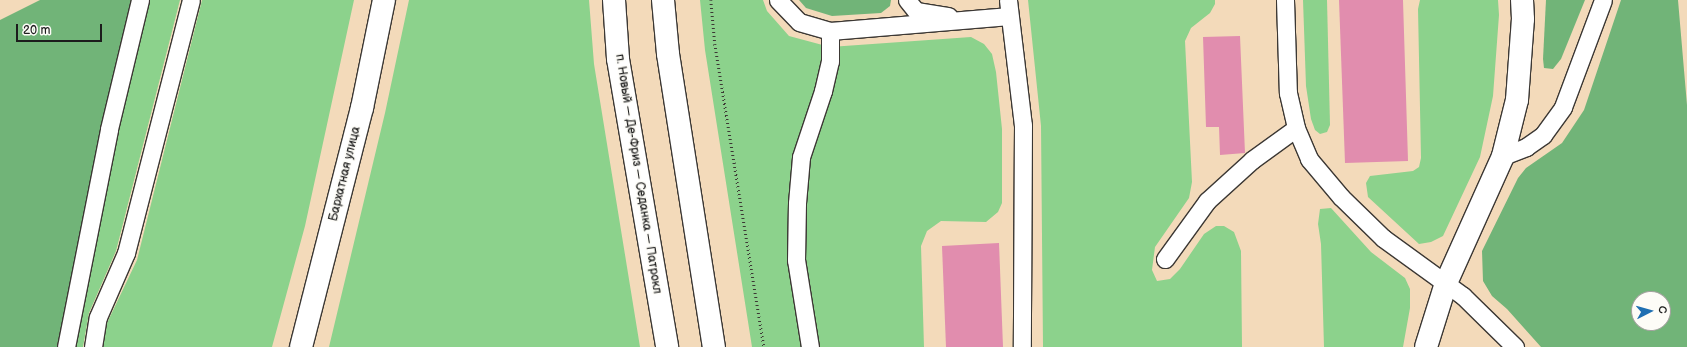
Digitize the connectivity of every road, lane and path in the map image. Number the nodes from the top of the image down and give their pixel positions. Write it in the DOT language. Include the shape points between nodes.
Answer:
graph roads {
  1 [pos="140,0"];
  2 [pos="191,0"];
  3 [pos="384,0"];
  4 [pos="614,0"];
  5 [pos="663,0"];
  6 [pos="711,0"];
  7 [pos="778,0"];
  8 [pos="907,0"];
  9 [pos="1285,0"];
  10 [pos="1522,0"];
  11 [pos="1603,0"];
  12 [pos="1009,8"];
  13 [pos="974,20"];
  14 [pos="830,31"];
  15 [pos="1296,128"];
  16 [pos="1503,156"];
  17 [pos="1165,259"];
  18 [pos="1446,283"];
  19 [pos="1495,325"];
  20 [pos="66,347"];
  21 [pos="93,347"];
  22 [pos="301,347"];
  23 [pos="667,347"];
  24 [pos="714,347"];
  25 [pos="764,347"];
  26 [pos="810,347"];
  27 [pos="1022,347"];
  28 [pos="1426,347"];
  29 [pos="1504,347"];
  30 [pos="1515,347"];
  1 -- 20 [label="lane" via="109,129"];
  2 -- 21 [label="lane" via="126,253 98,317"];
  3 -- 22 [label="main road, Бархатная улица" via="360,116"];
  4 -- 23 [label="main road, п. Новый — Де-Фриз — Седанка — Патрокл" via="618,59"];
  5 -- 24 [label="main road" via="668,54"];
  6 -- 25 [label="path" via="715,44"];
  7 -- 14 [label="lane" via="799,22"];
  8 -- 13 [label="lane" via="916,11"];
  9 -- 15 [label="lane" via="1288,93"];
  10 -- 16 [label="main road" via="1517,100"];
  11 -- 16 [label="lane" via="1563,107 1543,135 1526,147"];
  12 -- 13 [label="lane"];
  12 -- 27 [label="lane" via="1023,125"];
  13 -- 14 [label="lane"];
  14 -- 26 [label="lane" via="830,61 801,157 797,203 796,260"];
  15 -- 17 [label="lane" via="1252,160 1207,201"];
  15 -- 18 [label="lane" via="1309,159 1341,197 1383,238"];
  16 -- 18 [label="main road"];
  18 -- 19 [label="lane"];
  18 -- 28 [label="main road"];
  19 -- 29 [label="lane"];
  19 -- 30 [label="lane"];
}
